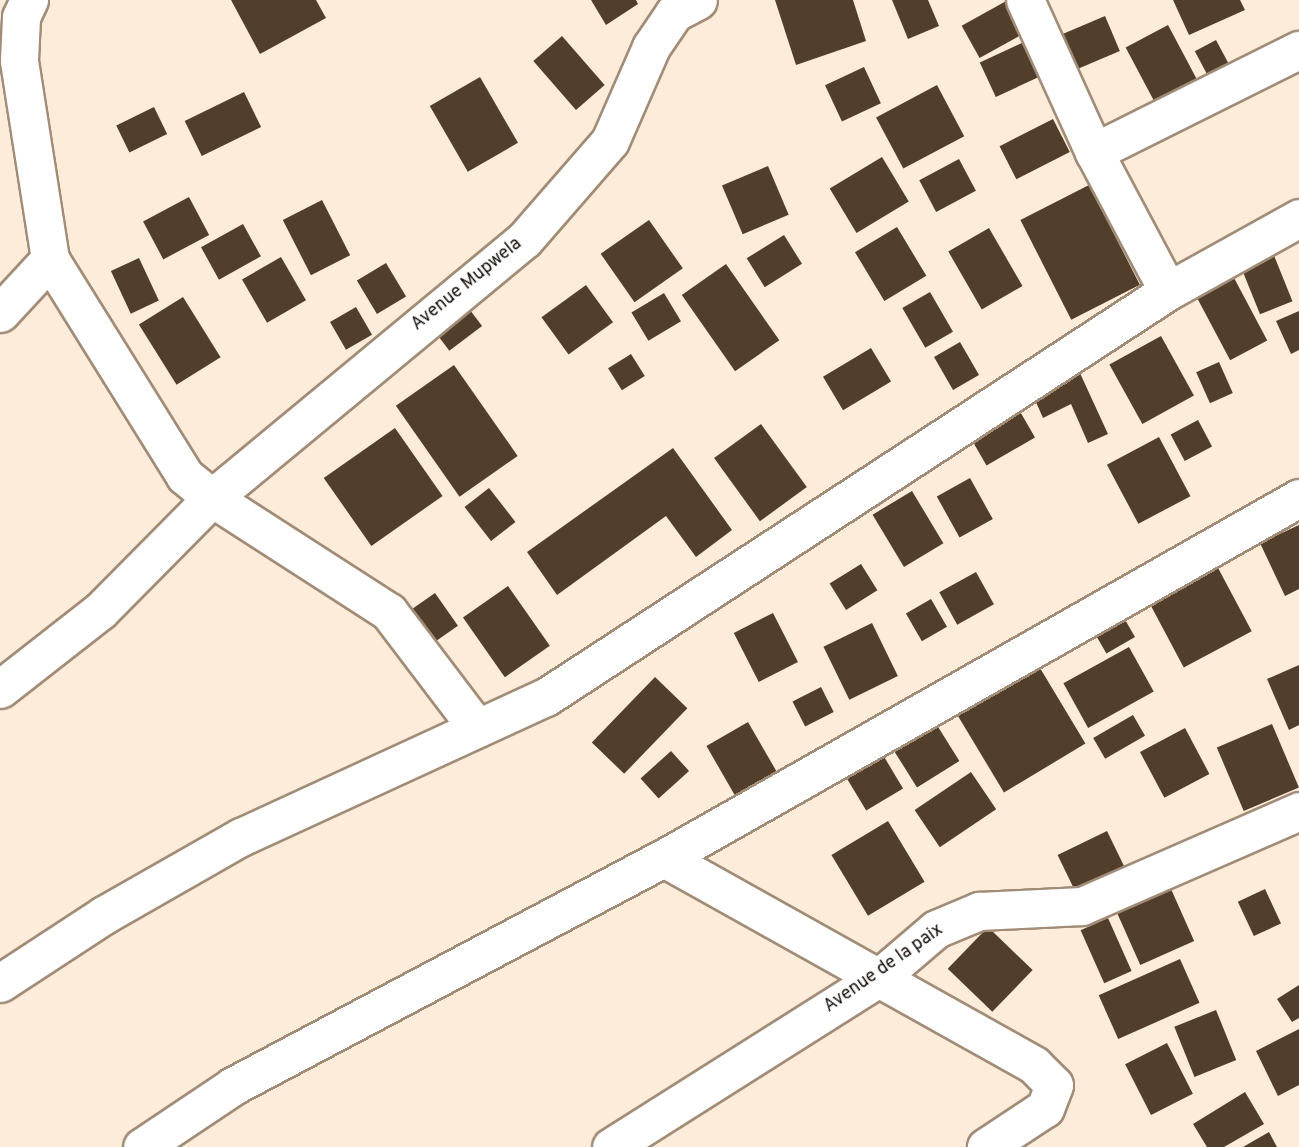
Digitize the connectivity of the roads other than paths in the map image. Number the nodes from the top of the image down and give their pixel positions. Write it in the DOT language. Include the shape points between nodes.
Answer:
graph roads {
  1 [pos="29,0"];
  2 [pos="698,0"];
  3 [pos="1026,0"];
  4 [pos="1299,50"];
  5 [pos="1094,152"];
  6 [pos="1299,218"];
  7 [pos="50,259"];
  8 [pos="1168,291"];
  9 [pos="0,313"];
  10 [pos="212,498"];
  11 [pos="1299,498"];
  12 [pos="0,689"];
  13 [pos="477,729"];
  14 [pos="1299,811"];
  15 [pos="664,858"];
  16 [pos="881,976"];
  17 [pos="0,983"];
  18 [pos="142,1147"];
  19 [pos="611,1147"];
  20 [pos="986,1147"];
  1 -- 7 [label="street" via="21,17 19,60"];
  2 -- 10 [label="street, Avenue Mupwela" via="674,13 651,47 610,141 524,240"];
  3 -- 5 [label="street"];
  4 -- 5 [label="street"];
  5 -- 8 [label="street"];
  6 -- 8 [label="street"];
  7 -- 9 [label="street"];
  7 -- 10 [label="street" via="185,476"];
  8 -- 13 [label="street" via="546,697"];
  10 -- 12 [label="street, Avenue Mupwela" via="100,611"];
  10 -- 13 [label="street" via="389,612"];
  11 -- 15 [label="street"];
  13 -- 17 [label="street" via="241,837 104,915"];
  14 -- 16 [label="street, Avenue de la paix" via="1082,906 979,911 936,929"];
  15 -- 16 [label="street"];
  15 -- 18 [label="street" via="233,1086"];
  16 -- 19 [label="street, Avenue de la paix"];
  16 -- 20 [label="street" via="1034,1065 1054,1085 1045,1108"];
}
